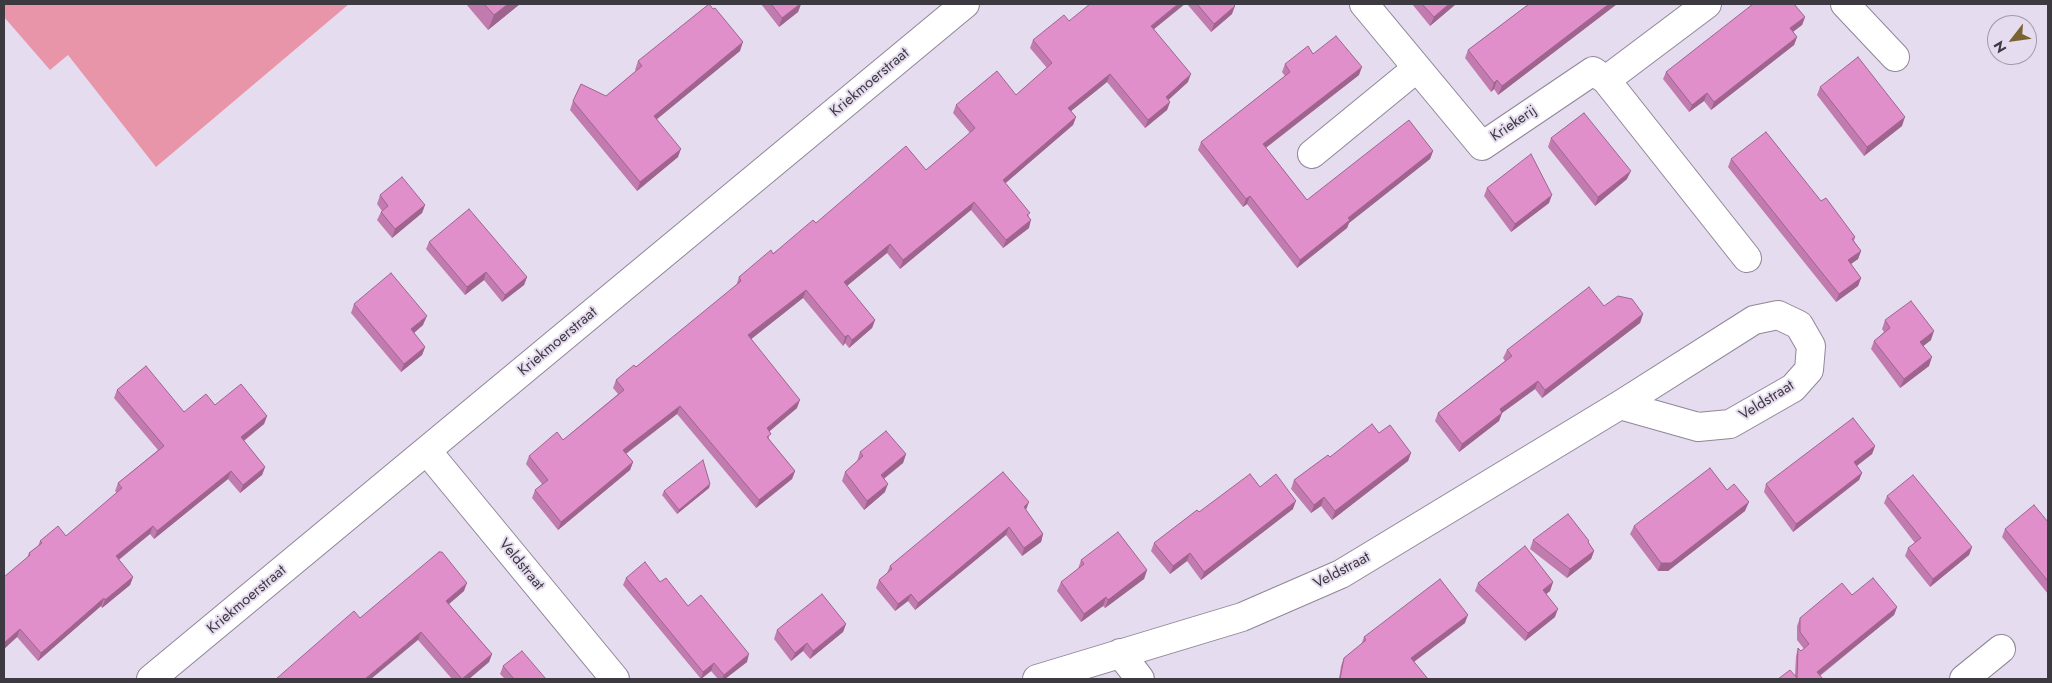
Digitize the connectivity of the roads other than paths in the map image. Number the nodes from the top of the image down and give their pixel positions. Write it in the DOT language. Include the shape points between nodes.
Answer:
graph roads {
  1 [pos="965,4"];
  2 [pos="1364,4"];
  3 [pos="1707,4"];
  4 [pos="1845,4"];
  5 [pos="1895,57"];
  6 [pos="1417,68"];
  7 [pos="1606,80"];
  8 [pos="1312,154"];
  9 [pos="1747,258"];
  10 [pos="1620,404"];
  11 [pos="427,451"];
  12 [pos="2001,649"];
  13 [pos="1120,653"];
  14 [pos="151,679"];
  15 [pos="615,679"];
  16 [pos="1037,679"];
  17 [pos="1140,679"];
  18 [pos="1964,679"];
  1 -- 11 [label="street, Kriekmoerstraat"];
  2 -- 6 [label="street, Kriekerij"];
  3 -- 7 [label="street"];
  4 -- 5 [label="street"];
  6 -- 7 [label="street, Kriekerij" via="1482,146 1593,71"];
  6 -- 8 [label="street"];
  7 -- 9 [label="street"];
  10 -- 10 [label="street, Veldstraat" via="1698,427 1730,424 1793,388 1809,370 1812,346 1799,325 1778,315 1754,320"];
  10 -- 13 [label="street, Veldstraat" via="1340,574 1242,617"];
  11 -- 14 [label="street, Kriekmoerstraat"];
  11 -- 15 [label="street, Veldstraat"];
  12 -- 18 [label="street"];
  13 -- 16 [label="street, Veldstraat"];
  13 -- 17 [label="street"];
}
